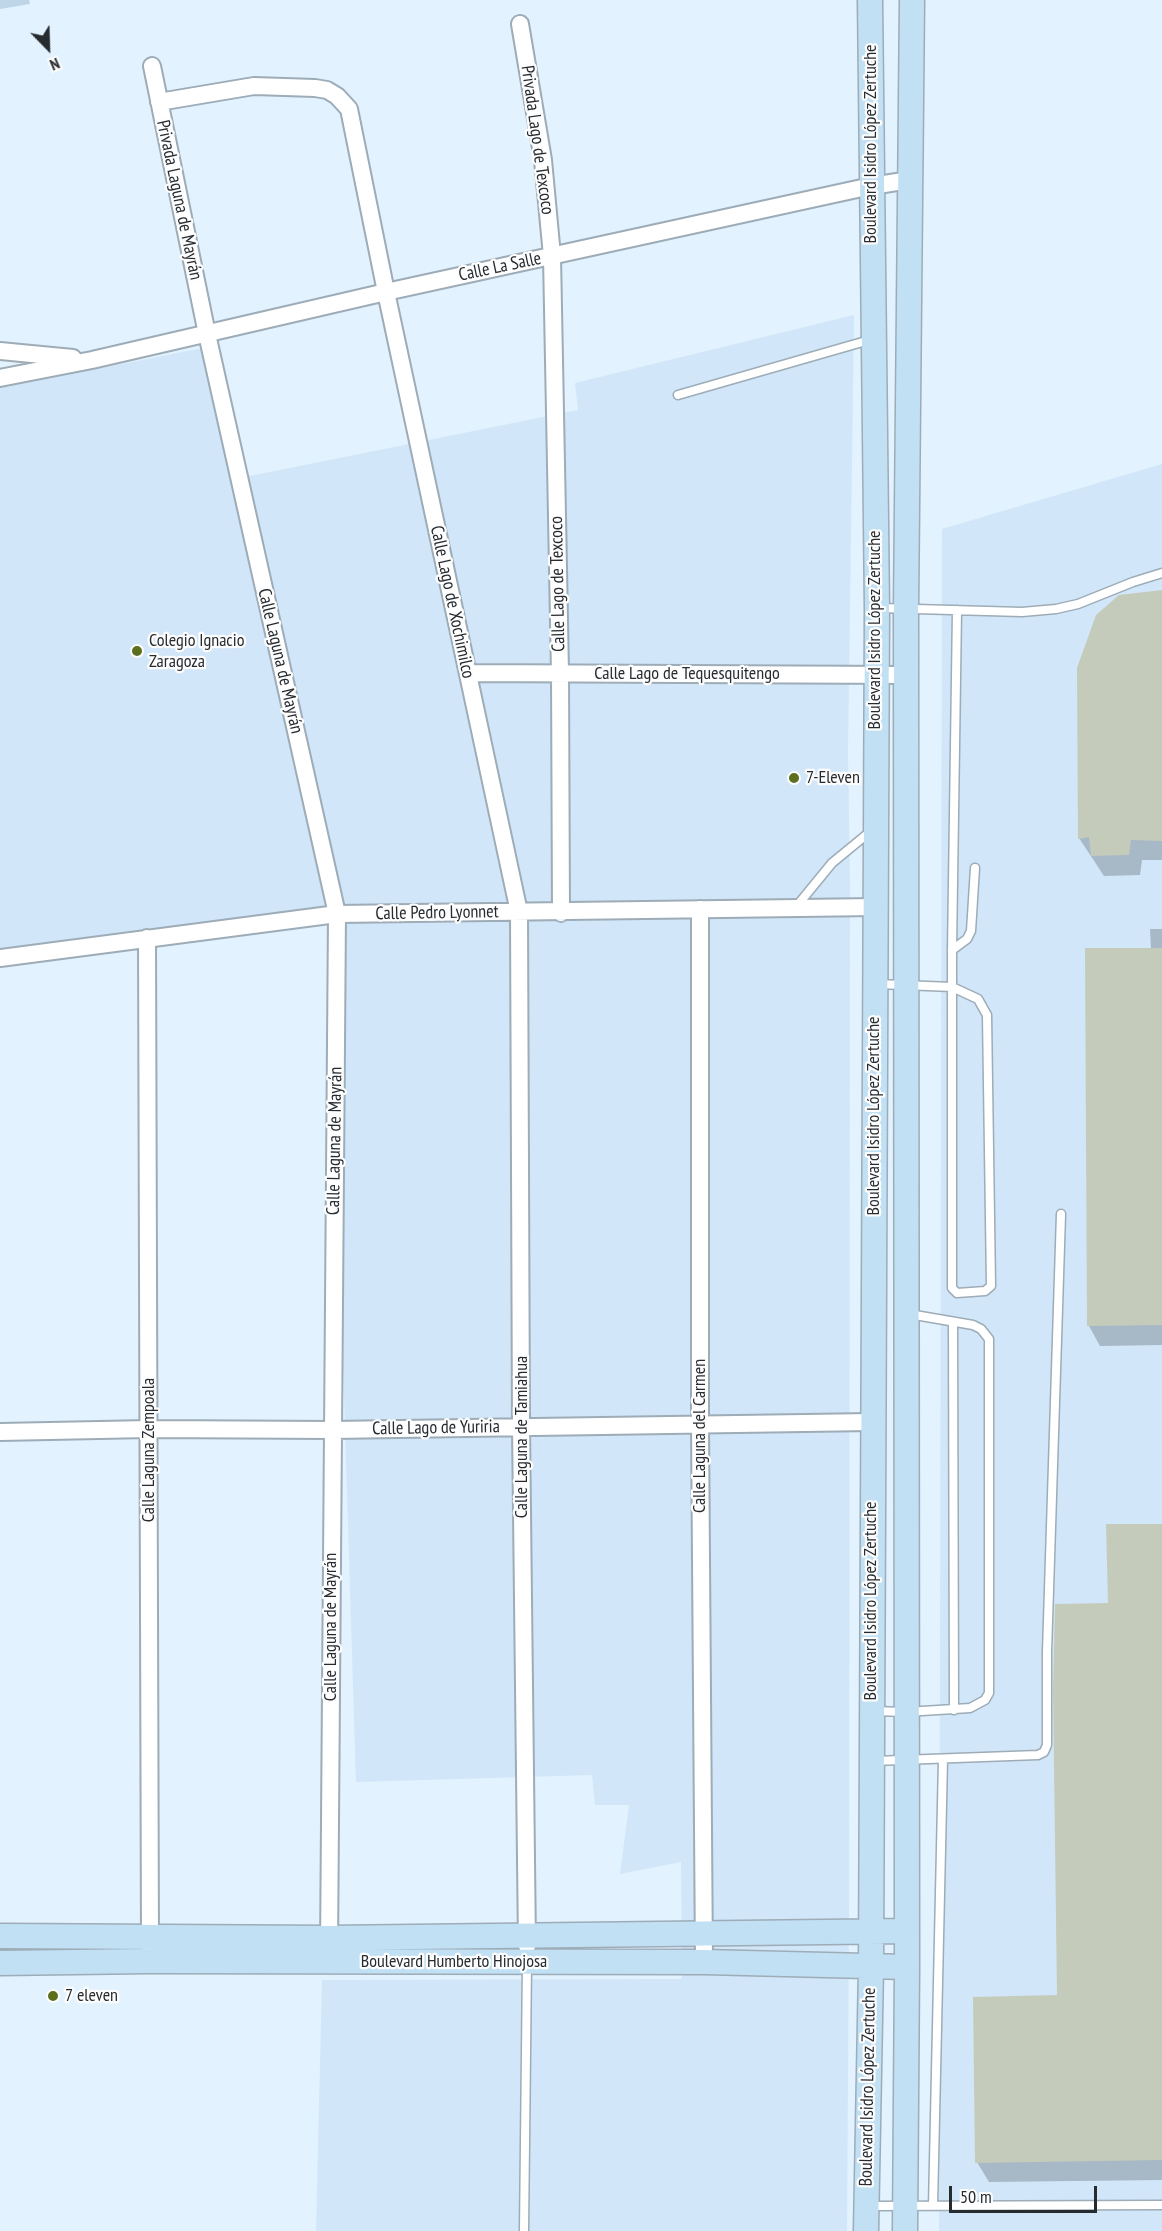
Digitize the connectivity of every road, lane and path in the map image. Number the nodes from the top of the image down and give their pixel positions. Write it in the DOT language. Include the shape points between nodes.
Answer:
graph roads {
  1 [pos="870,0"];
  2 [pos="912,0"];
  3 [pos="520,24"];
  4 [pos="152,66"];
  5 [pos="159,102"];
  6 [pos="910,180"];
  7 [pos="871,186"];
  8 [pos="552,256"];
  9 [pos="386,292"];
  10 [pos="207,334"];
  11 [pos="873,339"];
  12 [pos="0,351"];
  13 [pos="92,360"];
  14 [pos="0,378"];
  15 [pos="678,394"];
  16 [pos="1162,573"];
  17 [pos="877,608"];
  18 [pos="906,608"];
  19 [pos="957,610"];
  20 [pos="468,673"];
  21 [pos="560,673"];
  22 [pos="875,675"];
  23 [pos="906,675"];
  24 [pos="876,827"];
  25 [pos="975,868"];
  26 [pos="876,907"];
  27 [pos="795,908"];
  28 [pos="699,909"];
  29 [pos="519,912"];
  30 [pos="561,913"];
  31 [pos="337,914"];
  32 [pos="147,938"];
  33 [pos="952,950"];
  34 [pos="0,958"];
  35 [pos="875,984"];
  36 [pos="905,984"];
  37 [pos="952,987"];
  38 [pos="875,1054"];
  39 [pos="905,1054"];
  40 [pos="1061,1214"];
  41 [pos="906,1313"];
  42 [pos="953,1323"];
  43 [pos="872,1422"];
  44 [pos="700,1425"];
  45 [pos="521,1426"];
  46 [pos="149,1429"];
  47 [pos="332,1430"];
  48 [pos="0,1432"];
  49 [pos="954,1710"];
  50 [pos="871,1711"];
  51 [pos="906,1712"];
  52 [pos="943,1759"];
  53 [pos="906,1760"];
  54 [pos="870,1761"];
  55 [pos="907,1931"];
  56 [pos="870,1932"];
  57 [pos="703,1933"];
  58 [pos="0,1935"];
  59 [pos="150,1936"];
  60 [pos="526,1936"];
  61 [pos="329,1950"];
  62 [pos="149,1961"];
  63 [pos="527,1962"];
  64 [pos="704,1962"];
  65 [pos="0,1963"];
  66 [pos="870,1967"];
  67 [pos="907,1967"];
  68 [pos="866,2205"];
  69 [pos="1162,2205"];
  70 [pos="905,2206"];
  71 [pos="933,2206"];
  72 [pos="524,2231"];
  73 [pos="866,2231"];
  74 [pos="905,2231"];
  1 -- 7 [label="main road, Boulevard Isidro López Zertuche"];
  2 -- 6 [label="main road, Boulevard Isidro López Zertuche"];
  3 -- 8 [label="street, Privada Lago de Texcoco" via="543,160"];
  4 -- 5 [label="street, Privada Laguna de Mayrán"];
  5 -- 9 [label="street, Calle Lago de Xochimilco" via="254,86 315,88 337,96 349,109"];
  5 -- 10 [label="street, Privada Laguna de Mayrán"];
  6 -- 7 [label="street, Calle La Salle"];
  6 -- 18 [label="main road, Boulevard Isidro López Zertuche"];
  7 -- 8 [label="street, Calle La Salle"];
  7 -- 11 [label="main road, Boulevard Isidro López Zertuche"];
  8 -- 9 [label="street, Calle La Salle"];
  8 -- 21 [label="street, Calle Lago de Texcoco"];
  9 -- 10 [label="street, Calle La Salle"];
  9 -- 20 [label="street, Calle Lago de Xochimilco"];
  10 -- 13 [label="street, Calle La Salle"];
  10 -- 31 [label="street, Calle Laguna de Mayrán"];
  11 -- 15 [label="lane"];
  11 -- 17 [label="main road, Boulevard Isidro López Zertuche"];
  12 -- 13 [label="street, Calle La Salle"];
  13 -- 14 [label="street, Calle La Salle"];
  16 -- 19 [label="lane" via="1056,609"];
  17 -- 18 [label="lane"];
  17 -- 22 [label="main road, Boulevard Isidro López Zertuche"];
  18 -- 19 [label="lane"];
  18 -- 23 [label="main road, Boulevard Isidro López Zertuche"];
  19 -- 33 [label="lane"];
  20 -- 21 [label="street, Calle Lago de Tequesquitengo"];
  20 -- 29 [label="street, Calle Lago de Xochimilco"];
  21 -- 22 [label="street, Calle Lago de Tequesquitengo"];
  21 -- 30 [label="street, Calle Lago de Texcoco"];
  22 -- 23 [label="street, Calle Lago de Tequesquitengo"];
  22 -- 24 [label="main road, Boulevard Isidro López Zertuche"];
  23 -- 36 [label="main road, Boulevard Isidro López Zertuche"];
  24 -- 26 [label="main road, Boulevard Isidro López Zertuche"];
  24 -- 27 [label="lane" via="832,864"];
  25 -- 33 [label="lane" via="971,932"];
  26 -- 27 [label="street, Calle Pedro Lyonnet"];
  26 -- 35 [label="main road, Boulevard Isidro López Zertuche"];
  27 -- 28 [label="street, Calle Pedro Lyonnet"];
  28 -- 30 [label="street, Calle Pedro Lyonnet"];
  28 -- 44 [label="street, Calle Laguna del Carmen"];
  29 -- 30 [label="street, Calle Pedro Lyonnet"];
  29 -- 31 [label="street, Calle Pedro Lyonnet"];
  29 -- 45 [label="street, Calle Laguna de Tamiahua"];
  31 -- 32 [label="street, Calle Pedro Lyonnet"];
  31 -- 47 [label="street, Calle Laguna de Mayrán"];
  32 -- 34 [label="street, Calle Pedro Lyonnet"];
  32 -- 46 [label="street, Calle Laguna Zempoala"];
  33 -- 37 [label="lane"];
  35 -- 36 [label="lane"];
  35 -- 38 [label="main road, Boulevard Isidro López Zertuche"];
  36 -- 37 [label="lane"];
  36 -- 39 [label="main road, Boulevard Isidro López Zertuche"];
  37 -- 37 [label="lane" via="978,999 987,1015 991,1286 985,1291 957,1293 952,1288"];
  38 -- 39 [label="main road"];
  38 -- 43 [label="main road, Boulevard Isidro López Zertuche"];
  39 -- 41 [label="main road, Boulevard Isidro López Zertuche"];
  40 -- 52 [label="lane" via="1047,1745 1038,1755"];
  41 -- 42 [label="lane"];
  41 -- 51 [label="main road, Boulevard Isidro López Zertuche"];
  42 -- 49 [label="lane"];
  42 -- 49 [label="lane" via="973,1325 989,1339 989,1693 978,1705"];
  43 -- 44 [label="street, Calle Lago de Yuriria"];
  43 -- 50 [label="main road, Boulevard Isidro López Zertuche"];
  44 -- 45 [label="street, Calle Lago de Yuriria"];
  44 -- 57 [label="street, Calle Laguna del Carmen"];
  45 -- 47 [label="street, Calle Lago de Yuriria"];
  45 -- 60 [label="street, Calle Laguna de Tamiahua"];
  46 -- 47 [label="street, Calle Lago de Yuriria"];
  46 -- 48 [label="street, Calle Lago de Yuriria"];
  46 -- 59 [label="street, Calle Laguna Zempoala"];
  47 -- 61 [label="street, Calle Laguna de Mayrán"];
  49 -- 51 [label="lane"];
  50 -- 51 [label="lane"];
  50 -- 54 [label="main road, Boulevard Isidro López Zertuche"];
  51 -- 53 [label="main road, Boulevard Isidro López Zertuche"];
  52 -- 53 [label="lane"];
  52 -- 71 [label="lane"];
  53 -- 54 [label="lane"];
  53 -- 55 [label="main road, Boulevard Isidro López Zertuche"];
  54 -- 56 [label="main road, Boulevard Isidro López Zertuche"];
  55 -- 56 [label="main road, Boulevard Humberto Hinojosa"];
  55 -- 67 [label="main road, Boulevard Isidro López Zertuche"];
  56 -- 57 [label="main road, Boulevard Humberto Hinojosa"];
  56 -- 66 [label="main road, Boulevard Isidro López Zertuche"];
  57 -- 60 [label="main road, Boulevard Humberto Hinojosa"];
  57 -- 64 [label="street, Calle Laguna del Carmen"];
  58 -- 59 [label="main road, Boulevard Humberto Hinojosa"];
  59 -- 61 [label="main road, Boulevard Humberto Hinojosa"];
  59 -- 62 [label="street, Calle Laguna Zempoala"];
  60 -- 61 [label="main road, Boulevard Humberto Hinojosa"];
  60 -- 63 [label="street, Calle Laguna de Tamiahua"];
  61 -- 62 [label="main road, Boulevard Humberto Hinojosa"];
  61 -- 63 [label="main road, Boulevard Humberto Hinojosa"];
  62 -- 65 [label="main road, Boulevard Humberto Hinojosa"];
  63 -- 64 [label="main road, Boulevard Humberto Hinojosa"];
  63 -- 72 [label="lane"];
  64 -- 66 [label="main road, Boulevard Humberto Hinojosa"];
  66 -- 67 [label="main road, Boulevard Humberto Hinojosa"];
  66 -- 68 [label="main road, Boulevard Isidro López Zertuche"];
  67 -- 70 [label="main road, Boulevard Isidro López Zertuche"];
  68 -- 70 [label="lane"];
  68 -- 73 [label="main road, Boulevard Isidro López Zertuche"];
  69 -- 71 [label="lane"];
  70 -- 71 [label="lane"];
  70 -- 74 [label="main road, Boulevard Isidro López Zertuche"];
}
